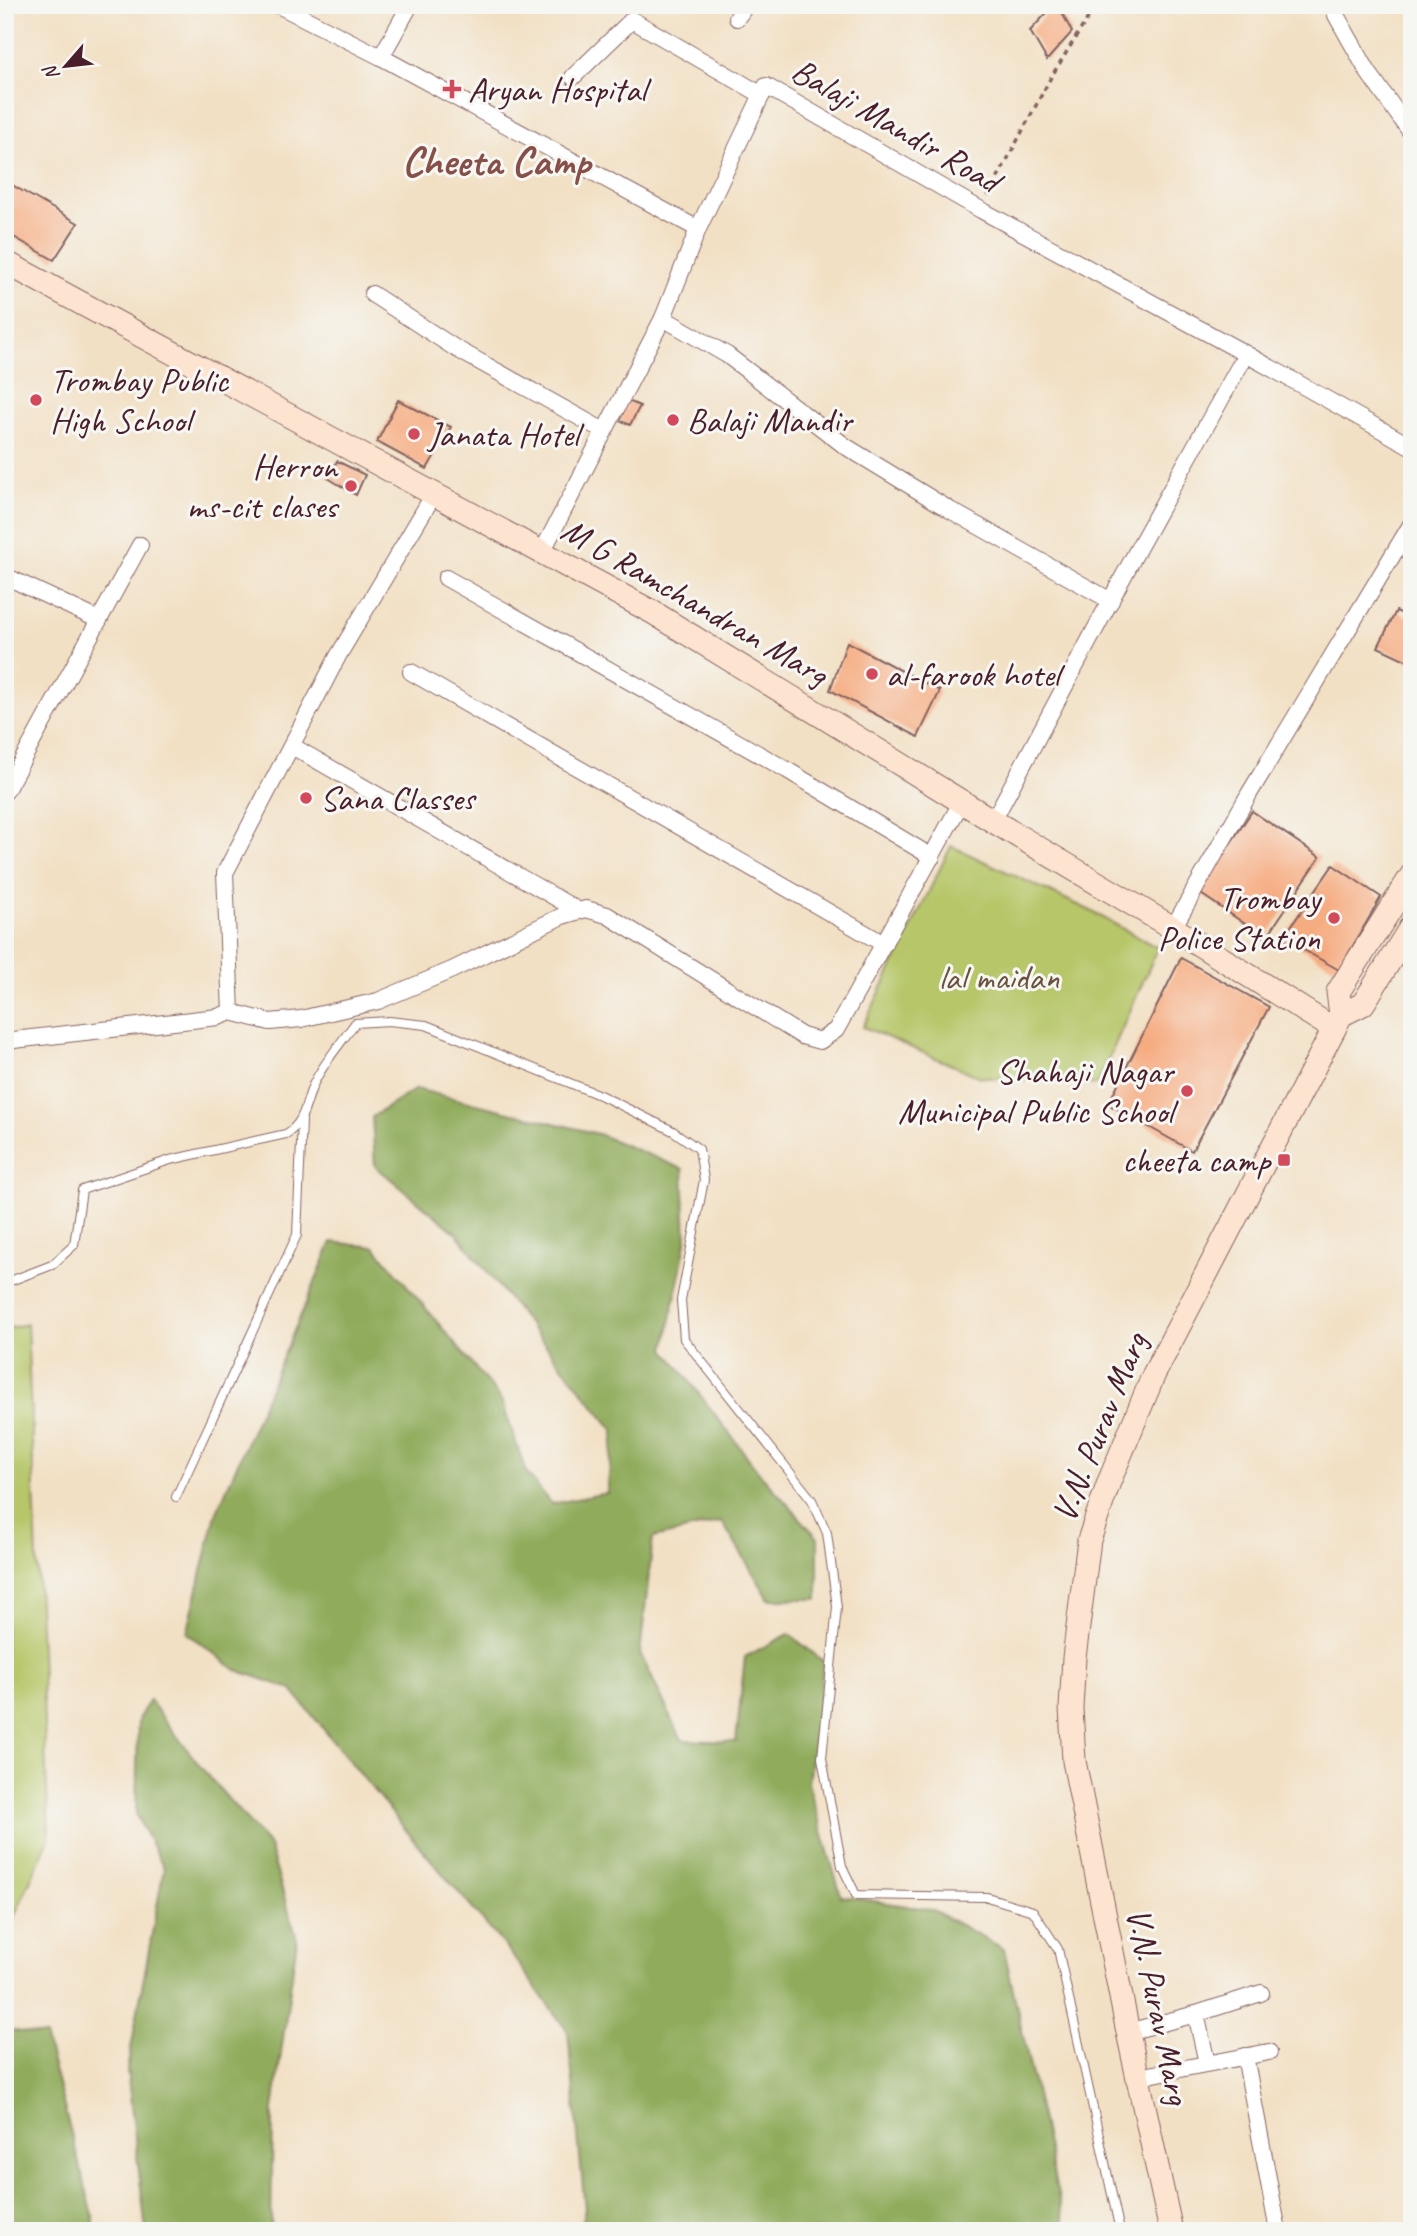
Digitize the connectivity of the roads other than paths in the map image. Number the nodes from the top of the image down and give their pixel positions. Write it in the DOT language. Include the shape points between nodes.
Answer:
graph roads {
  1 [pos="278,5"];
  2 [pos="410,5"];
  3 [pos="1335,5"];
  4 [pos="381,57"];
  5 [pos="572,77"];
  6 [pos="762,96"];
  7 [pos="1412,134"];
  8 [pos="698,229"];
  9 [pos="5,262"];
  10 [pos="372,294"];
  11 [pos="663,318"];
  12 [pos="1247,354"];
  13 [pos="604,431"];
  14 [pos="1412,447"];
  15 [pos="434,494"];
  16 [pos="1412,523"];
  17 [pos="140,545"];
  18 [pos="542,552"];
  19 [pos="5,576"];
  20 [pos="446,578"];
  21 [pos="1111,601"];
  22 [pos="99,620"];
  23 [pos="411,672"];
  24 [pos="292,746"];
  25 [pos="5,792"];
  26 [pos="962,801"];
  27 [pos="993,821"];
  28 [pos="932,857"];
  29 [pos="1409,887"];
  30 [pos="579,911"];
  31 [pos="1412,925"];
  32 [pos="1173,928"];
  33 [pos="884,944"];
  34 [pos="231,1012"];
  35 [pos="1338,1022"];
  36 [pos="5,1041"];
  37 [pos="302,1119"];
  38 [pos="5,1283"];
  39 [pos="176,1497"];
  40 [pos="1261,1993"];
  41 [pos="1196,2014"];
  42 [pos="1128,2032"];
  43 [pos="1269,2052"];
  44 [pos="1245,2056"];
  45 [pos="1207,2063"];
  46 [pos="1138,2077"];
  47 [pos="1120,2231"];
  48 [pos="1171,2231"];
  49 [pos="1278,2231"];
  1 -- 4 [label="street"];
  2 -- 4 [label="street"];
  3 -- 7 [label="street" via="1336,15 1368,72"];
  4 -- 8 [label="street"];
  5 -- 6 [label="street" via="632,20"];
  6 -- 8 [label="street, Balaji Mandir Road"];
  6 -- 12 [label="street, Balaji Mandir Road" via="766,86 981,210"];
  8 -- 11 [label="street, Balaji Mandir Road"];
  9 -- 15 [label="street, M G Ramchandran Marg"];
  10 -- 13 [label="street" via="455,348"];
  11 -- 13 [label="street, Balaji Mandir Road"];
  11 -- 21 [label="street" via="727,355 845,446"];
  12 -- 14 [label="street, Balaji Mandir Road"];
  12 -- 21 [label="street"];
  13 -- 18 [label="street, Balaji Mandir Road"];
  15 -- 18 [label="street, M G Ramchandran Marg"];
  15 -- 24 [label="street" via="338,656"];
  16 -- 32 [label="street"];
  17 -- 22 [label="street"];
  18 -- 26 [label="street, M G Ramchandran Marg" via="654,613"];
  19 -- 22 [label="street"];
  20 -- 28 [label="street"];
  21 -- 27 [label="street"];
  22 -- 25 [label="street"];
  23 -- 33 [label="street"];
  24 -- 30 [label="street"];
  24 -- 34 [label="street" via="225,873"];
  26 -- 27 [label="street, M G Ramchandran Marg"];
  26 -- 28 [label="street"];
  27 -- 32 [label="street, M G Ramchandran Marg"];
  28 -- 33 [label="street"];
  29 -- 35 [label="street, V.N. Purav Marg" via="1338,992"];
  30 -- 33 [label="street" via="607,915 802,1035 820,1041 836,1030"];
  30 -- 34 [label="street" via="378,1001 270,1022"];
  31 -- 35 [label="street, V.N. Purav Marg" via="1363,1003"];
  32 -- 35 [label="street, M G Ramchandran Marg"];
  34 -- 36 [label="street"];
  35 -- 42 [label="street, V.N. Purav Marg" via="1154,1374 1089,1540 1074,1658 1074,1761"];
  37 -- 38 [label="lane" via="286,1134 170,1160 82,1190 74,1245 52,1265"];
  37 -- 39 [label="lane" via="297,1235"];
  37 -- 47 [label="lane" via="314,1082 355,1023 389,1021 426,1025 602,1096 699,1149 704,1180 681,1300 684,1339 812,1500 827,1533 837,1607 822,1758 842,1866 856,1895 987,1897 1033,1911 1058,1949"];
  40 -- 41 [label="street"];
  41 -- 42 [label="street"];
  41 -- 45 [label="street"];
  42 -- 46 [label="street, V.N. Purav Marg"];
  43 -- 44 [label="street"];
  44 -- 45 [label="street"];
  44 -- 49 [label="street"];
  45 -- 46 [label="street"];
  46 -- 48 [label="street, V.N. Purav Marg"];
}
